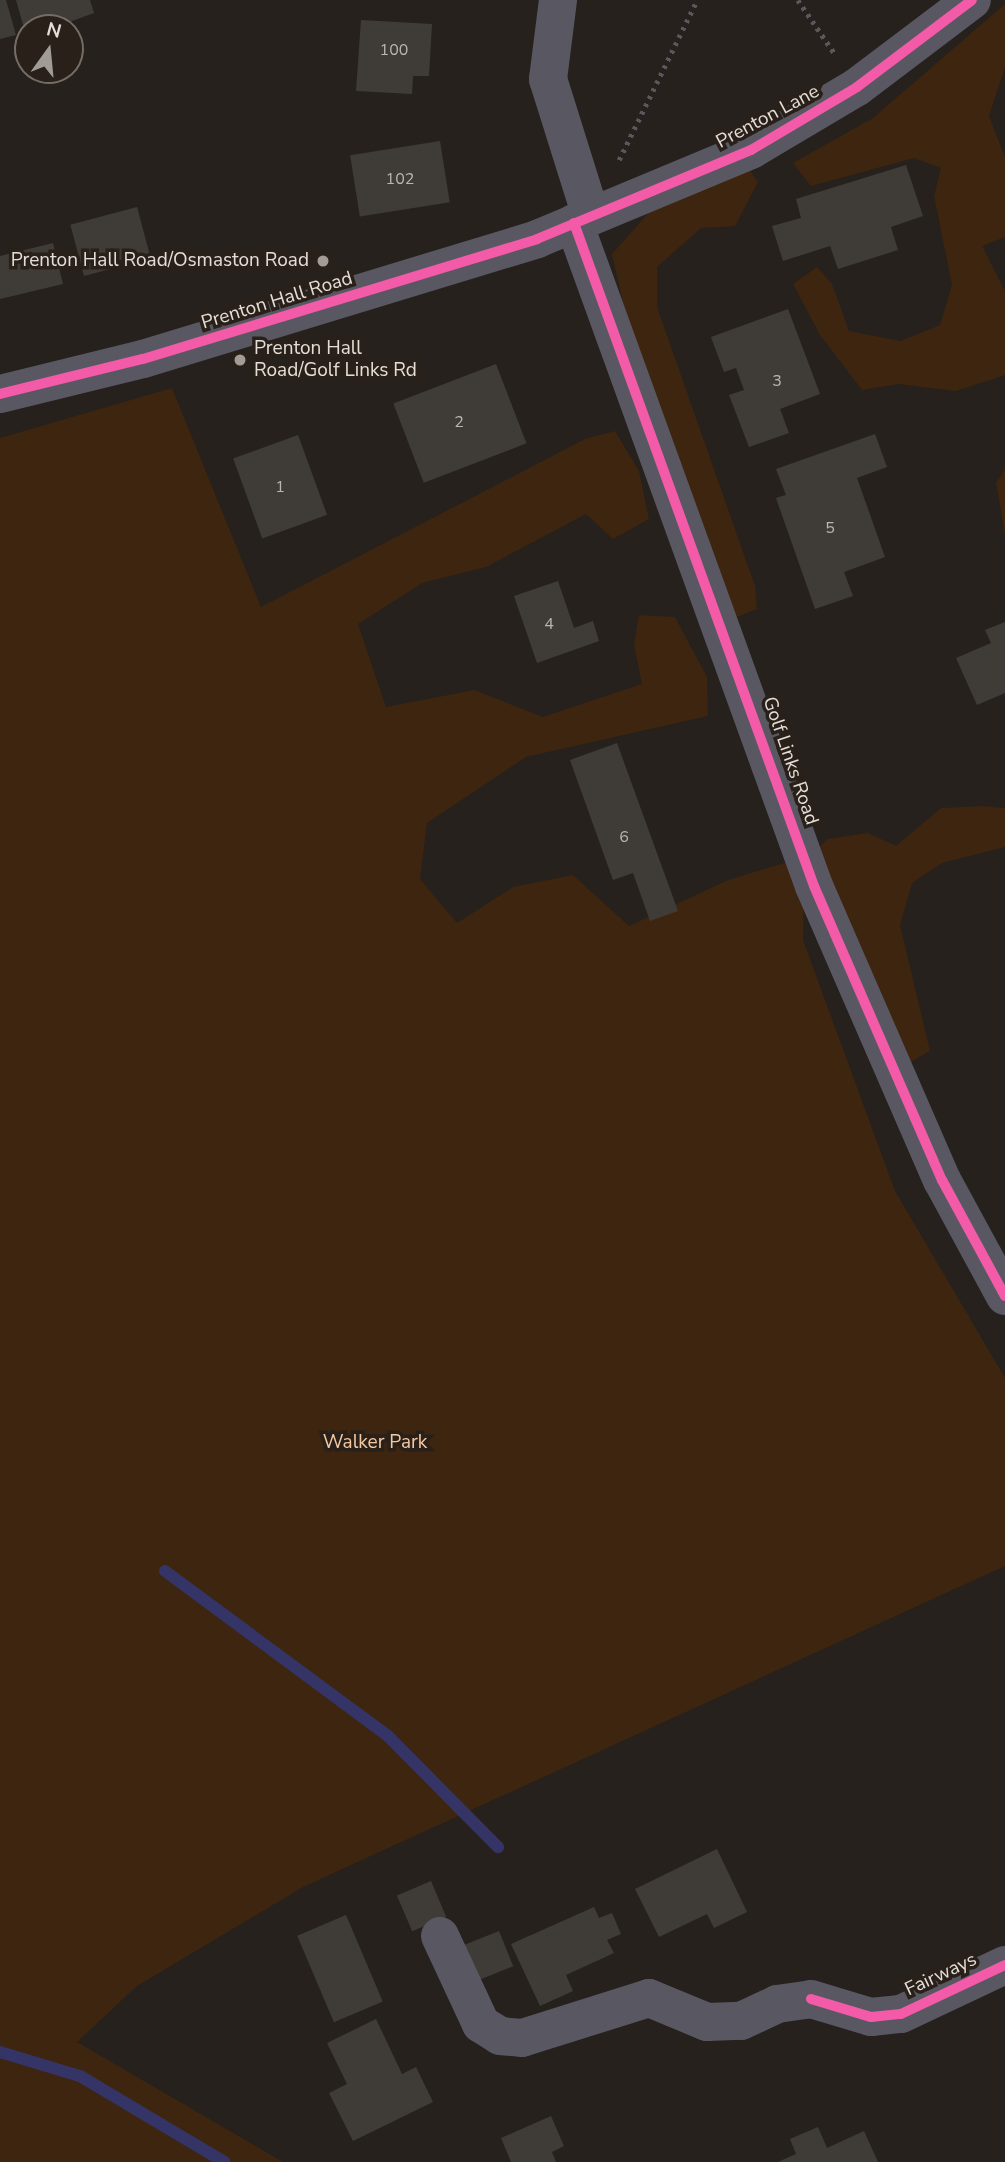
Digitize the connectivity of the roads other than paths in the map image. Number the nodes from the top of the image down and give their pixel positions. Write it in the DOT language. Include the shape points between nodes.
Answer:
graph roads {
  1 [pos="558,0"];
  2 [pos="972,0"];
  3 [pos="575,223"];
  4 [pos="0,394"];
  5 [pos="1005,1296"];
  6 [pos="440,1936"];
  7 [pos="1005,1965"];
  1 -- 3 [label="street, Golf Links Road" via="548,79"];
  2 -- 3 [label="street, Prenton Lane" via="857,87 751,150"];
  3 -- 4 [label="street, Prenton Hall Road" via="143,359"];
  3 -- 5 [label="street, Golf Links Road" via="814,886 942,1180"];
  6 -- 7 [label="street, Fairways" via="481,2024 500,2036 522,2038 626,2000 649,1998 707,2022 741,2021 777,2004 811,1999 871,2017 901,2014"];
}
